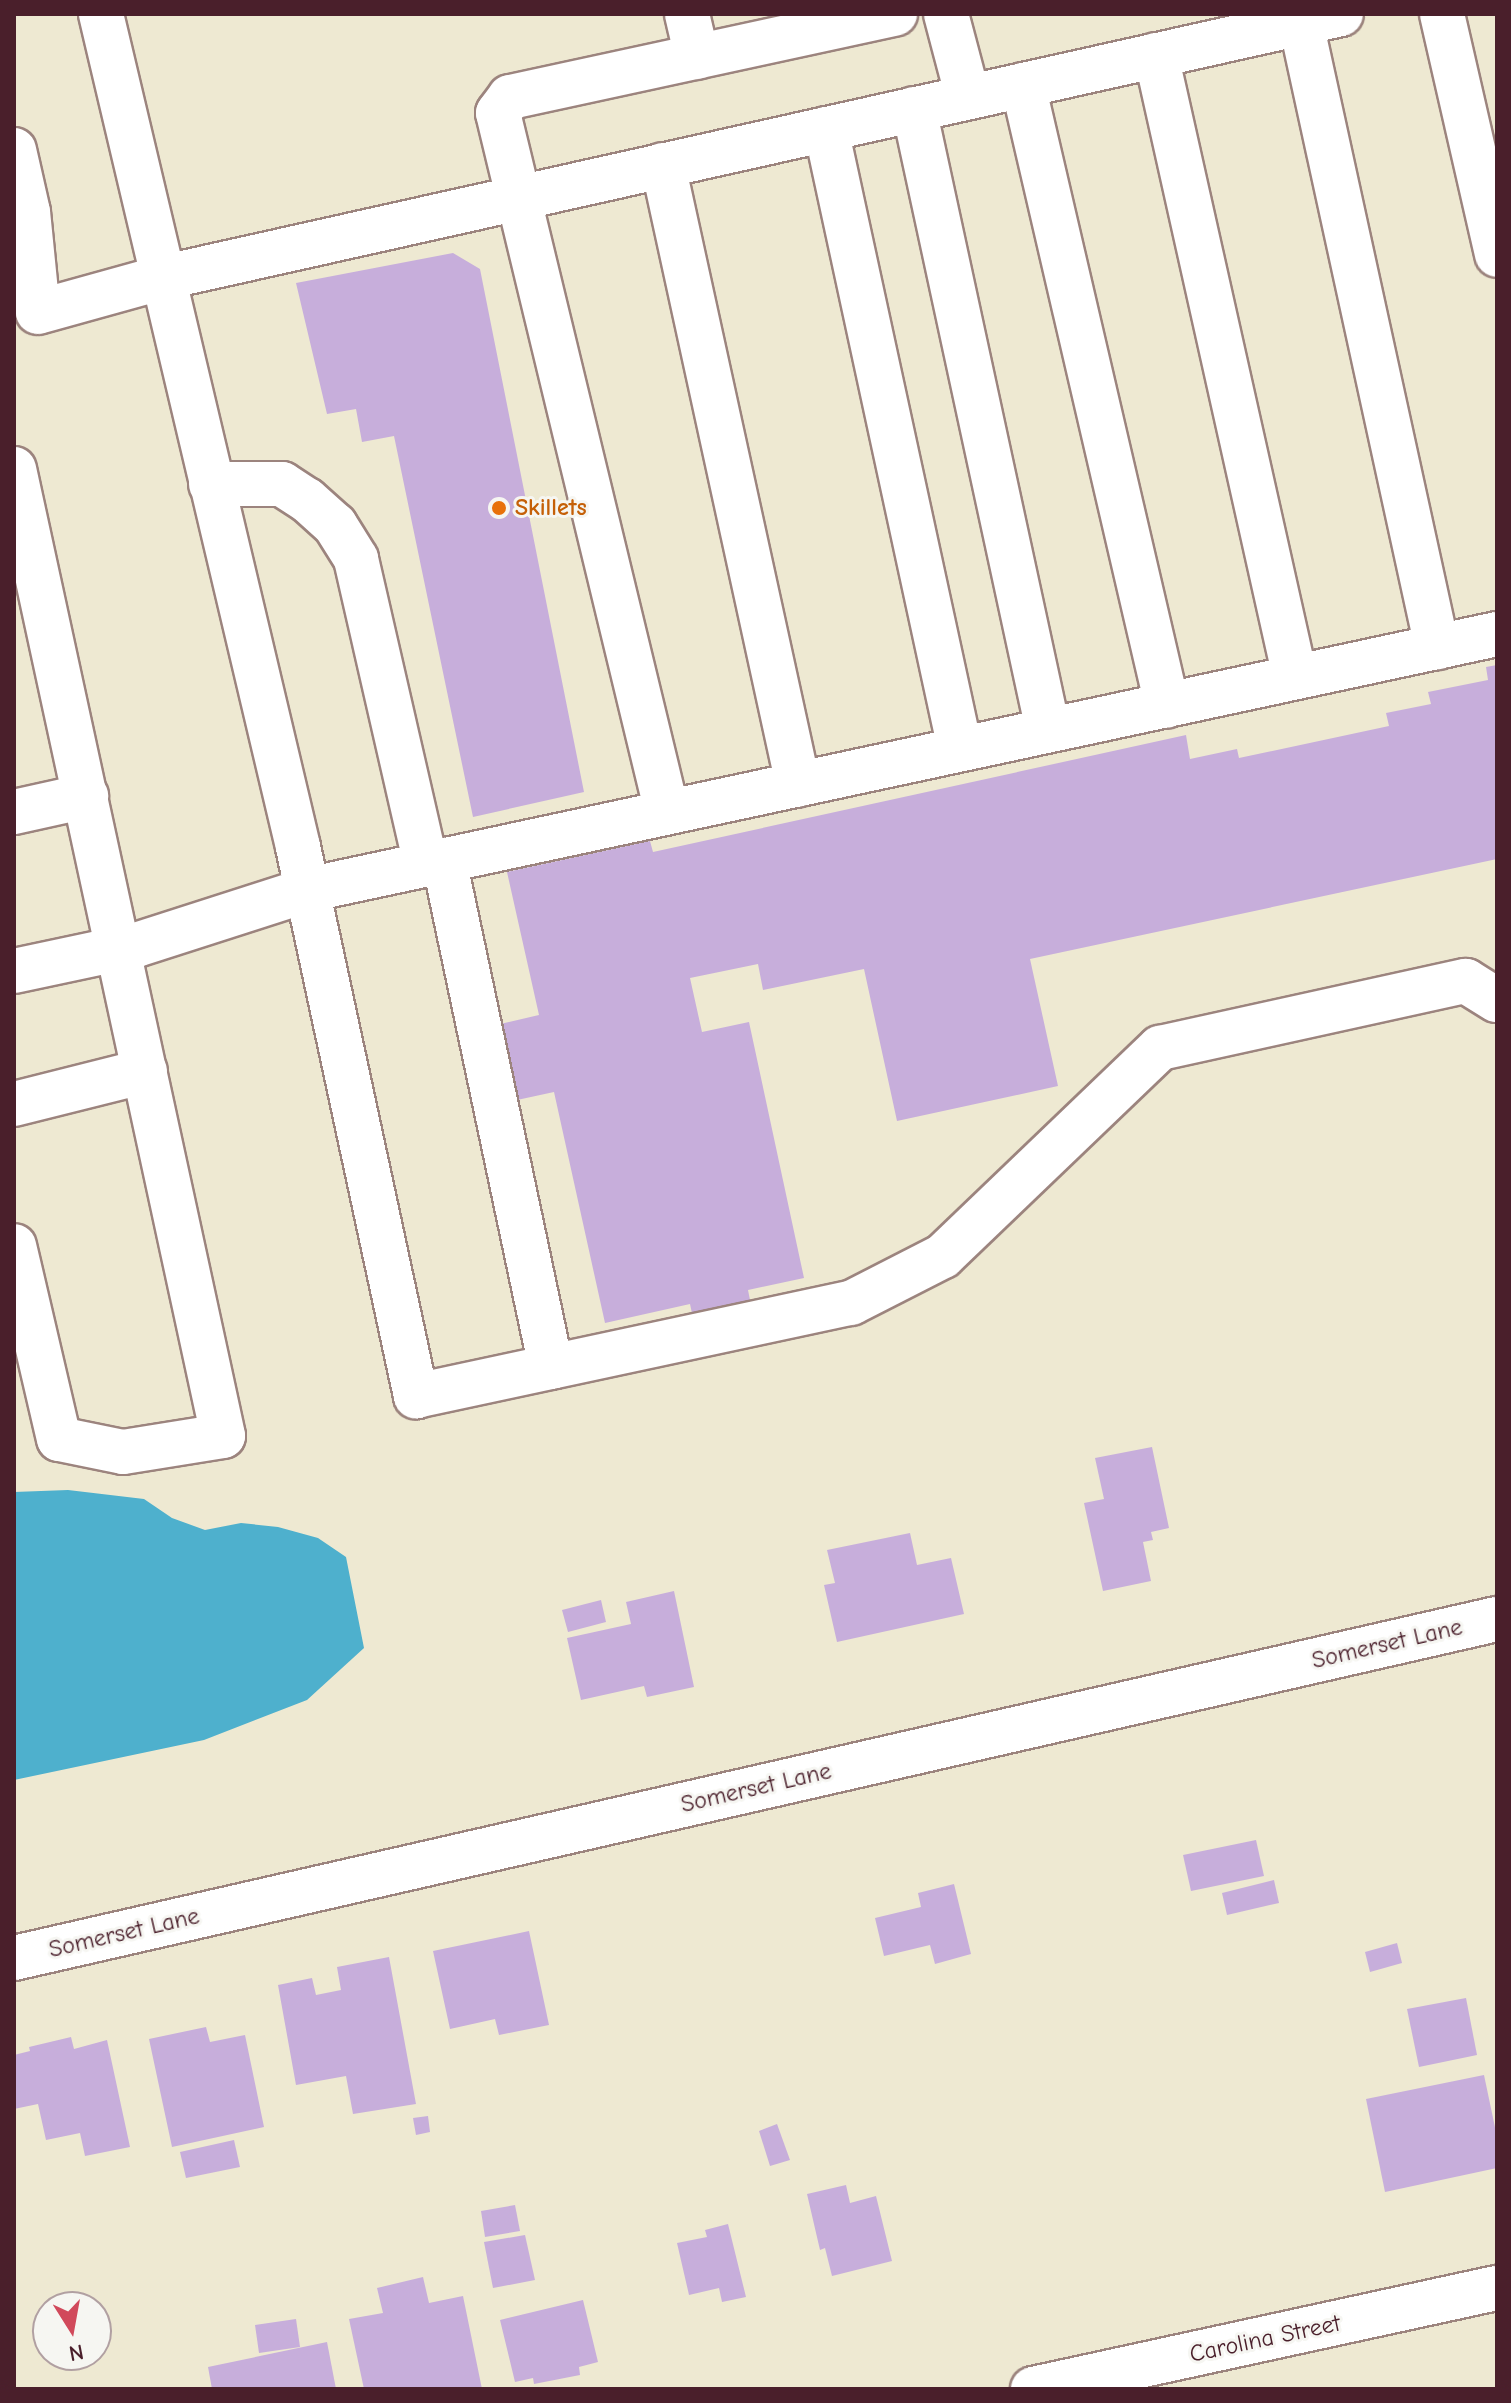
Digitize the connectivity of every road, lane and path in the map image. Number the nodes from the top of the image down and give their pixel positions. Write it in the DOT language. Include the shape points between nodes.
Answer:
graph roads {
  1 [pos="101,14"];
  2 [pos="687,14"];
  3 [pos="895,14"];
  4 [pos="946,14"];
  5 [pos="1442,14"];
  6 [pos="1321,18"];
  7 [pos="1156,55"];
  8 [pos="697,57"];
  9 [pos="1023,85"];
  10 [pos="968,97"];
  11 [pos="914,109"];
  12 [pos="826,129"];
  13 [pos="14,150"];
  14 [pos="663,165"];
  15 [pos="521,197"];
  16 [pos="1497,255"];
  17 [pos="161,278"];
  18 [pos="26,315"];
  19 [pos="14,469"];
  20 [pos="211,484"];
  21 [pos="1497,634"];
  22 [pos="1437,647"];
  23 [pos="1295,677"];
  24 [pos="1167,705"];
  25 [pos="1048,730"];
  26 [pos="960,749"];
  27 [pos="798,784"];
  28 [pos="86,796"];
  29 [pos="14,812"];
  30 [pos="667,812"];
  31 [pos="435,862"];
  32 [pos="307,890"];
  33 [pos="119,948"];
  34 [pos="14,971"];
  35 [pos="1497,1000"];
  36 [pos="145,1071"];
  37 [pos="14,1104"];
  38 [pos="14,1246"];
  39 [pos="551,1367"];
  40 [pos="1497,1619"];
  41 [pos="14,1958"];
  42 [pos="1497,2288"];
  43 [pos="1033,2389"];
  1 -- 17 [label="street"];
  2 -- 8 [label="street"];
  3 -- 8 [label="street"];
  4 -- 10 [label="street"];
  5 -- 16 [label="street"];
  6 -- 7 [label="street"];
  6 -- 22 [label="street"];
  7 -- 9 [label="street"];
  7 -- 23 [label="street"];
  8 -- 15 [label="street" via="510,97 498,113"];
  9 -- 10 [label="street"];
  9 -- 24 [label="street"];
  10 -- 11 [label="street"];
  11 -- 12 [label="street"];
  11 -- 25 [label="street"];
  12 -- 14 [label="street"];
  12 -- 26 [label="street"];
  13 -- 18 [label="street" via="28,212"];
  14 -- 15 [label="street"];
  14 -- 27 [label="street"];
  15 -- 17 [label="street"];
  15 -- 30 [label="street"];
  17 -- 18 [label="street"];
  17 -- 20 [label="street"];
  19 -- 28 [label="street"];
  20 -- 31 [label="street" via="282,484 335,525 356,559"];
  20 -- 32 [label="street"];
  21 -- 22 [label="street"];
  22 -- 23 [label="street"];
  23 -- 24 [label="street"];
  24 -- 25 [label="street"];
  25 -- 26 [label="street"];
  26 -- 27 [label="street"];
  27 -- 30 [label="street"];
  28 -- 29 [label="street"];
  28 -- 33 [label="street"];
  30 -- 31 [label="street"];
  31 -- 32 [label="street"];
  31 -- 39 [label="street"];
  32 -- 33 [label="street"];
  32 -- 39 [label="street" via="416,1396"];
  33 -- 34 [label="street"];
  33 -- 36 [label="street"];
  35 -- 39 [label="street" via="1466,981 1160,1048 943,1256 851,1303"];
  36 -- 37 [label="street"];
  36 -- 38 [label="street" via="223,1436 123,1452 59,1439"];
  40 -- 41 [label="street, Somerset Lane"];
  42 -- 43 [label="street, Carolina Street"];
}
